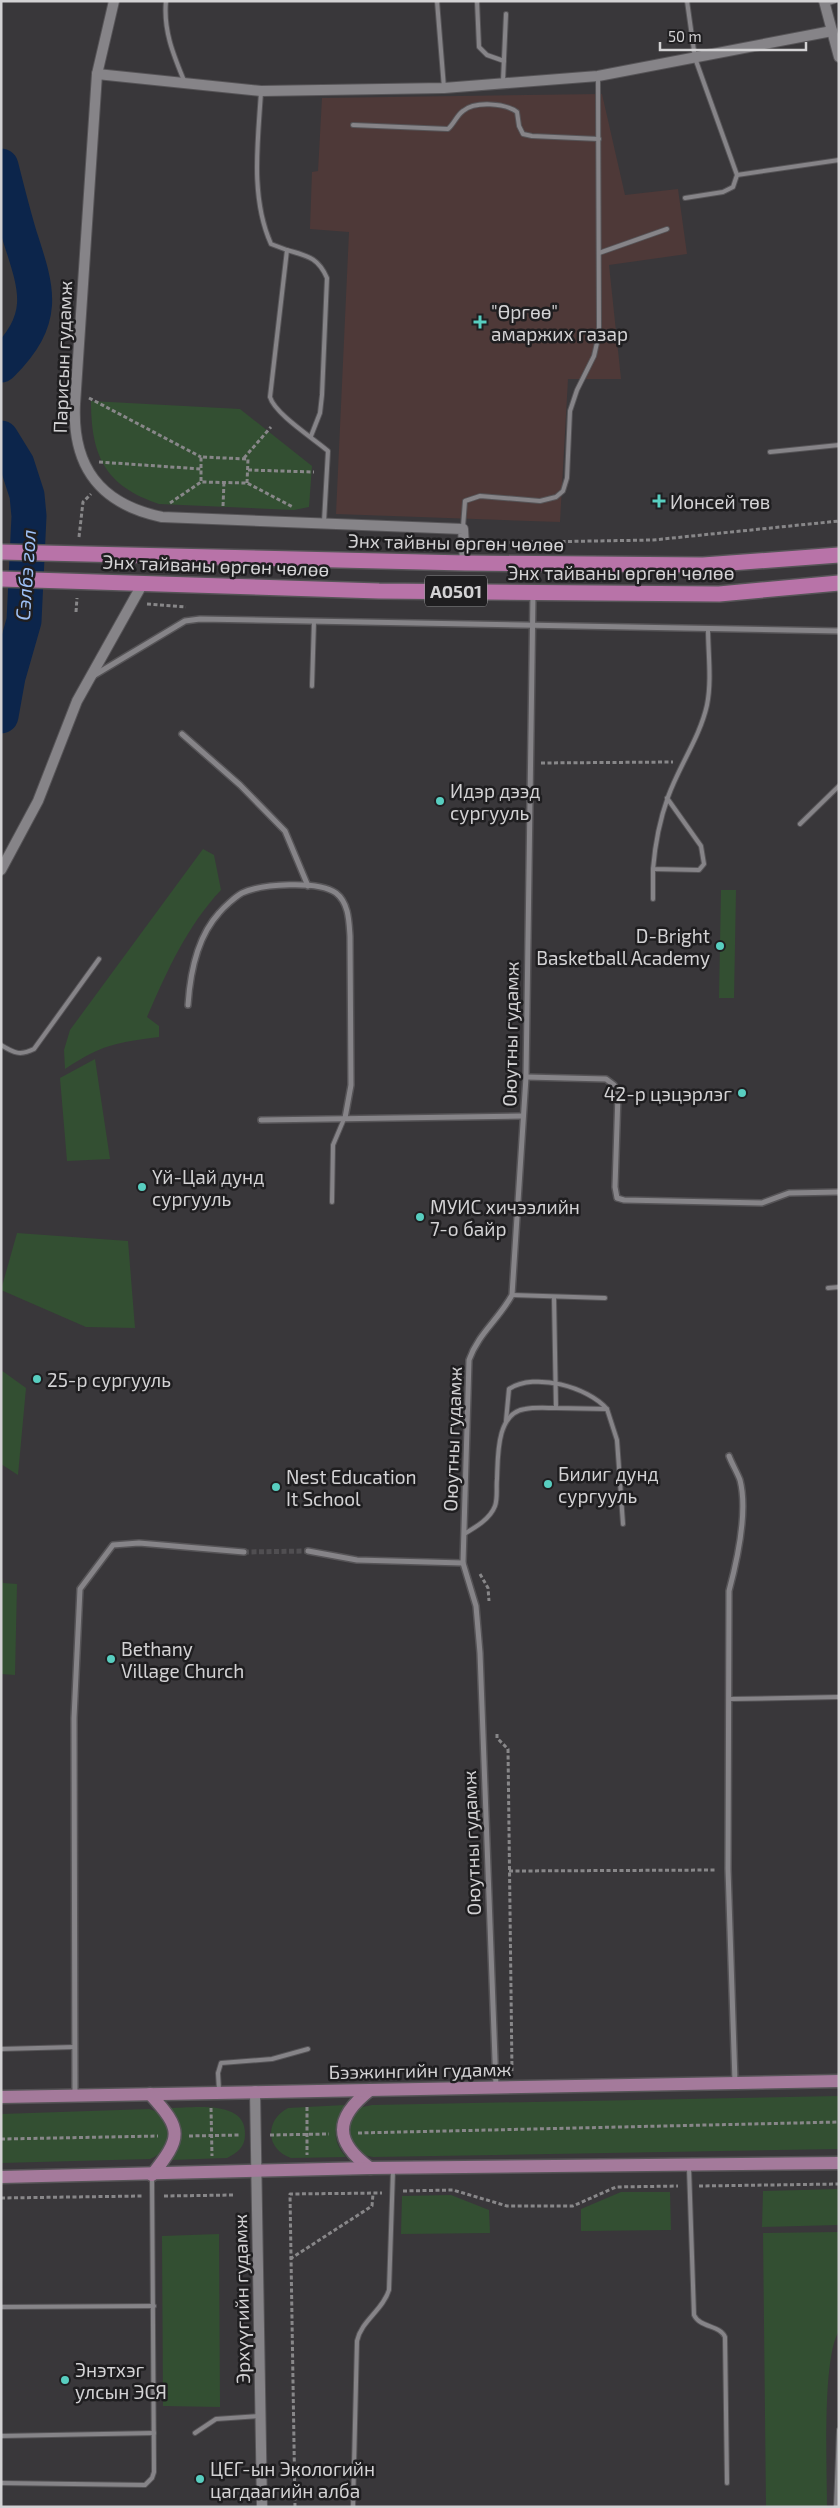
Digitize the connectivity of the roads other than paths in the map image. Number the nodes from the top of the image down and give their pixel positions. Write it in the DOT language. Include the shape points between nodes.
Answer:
graph roads {
  1 [pos="114,1"];
  2 [pos="166,1"];
  3 [pos="437,1"];
  4 [pos="477,1"];
  5 [pos="687,1"];
  6 [pos="828,2"];
  7 [pos="506,14"];
  8 [pos="832,31"];
  9 [pos="839,57"];
  10 [pos="695,58"];
  11 [pos="504,61"];
  12 [pos="97,74"];
  13 [pos="598,76"];
  14 [pos="502,84"];
  15 [pos="186,85"];
  16 [pos="444,88"];
  17 [pos="261,91"];
  18 [pos="353,126"];
  19 [pos="599,139"];
  20 [pos="839,160"];
  21 [pos="737,175"];
  22 [pos="685,198"];
  23 [pos="667,229"];
  24 [pos="287,250"];
  25 [pos="600,252"];
  26 [pos="311,436"];
  27 [pos="839,445"];
  28 [pos="770,452"];
  29 [pos="324,524"];
  30 [pos="463,529"];
  31 [pos="1,552"];
  32 [pos="839,555"];
  33 [pos="465,563"];
  34 [pos="1,579"];
  35 [pos="143,583"];
  36 [pos="839,583"];
  37 [pos="533,592"];
  38 [pos="314,621"];
  39 [pos="533,624"];
  40 [pos="708,628"];
  41 [pos="839,631"];
  42 [pos="92,676"];
  43 [pos="312,686"];
  44 [pos="182,734"];
  45 [pos="839,786"];
  46 [pos="667,798"];
  47 [pos="800,824"];
  48 [pos="653,869"];
  49 [pos="1,870"];
  50 [pos="308,886"];
  51 [pos="653,899"];
  52 [pos="98,959"];
  53 [pos="188,1005"];
  54 [pos="1,1045"];
  55 [pos="526,1077"];
  56 [pos="523,1116"];
  57 [pos="345,1118"];
  58 [pos="262,1120"];
  59 [pos="839,1192"];
  60 [pos="332,1202"];
  61 [pos="839,1287"];
  62 [pos="828,1288"];
  63 [pos="512,1295"];
  64 [pos="554,1297"];
  65 [pos="605,1298"];
  66 [pos="556,1385"];
  67 [pos="556,1408"];
  68 [pos="607,1409"];
  69 [pos="506,1421"];
  70 [pos="729,1456"];
  71 [pos="624,1524"];
  72 [pos="464,1534"];
  73 [pos="308,1551"];
  74 [pos="244,1552"];
  75 [pos="463,1563"];
  76 [pos="839,1697"];
  77 [pos="730,1699"];
  78 [pos="1,2048"];
  79 [pos="75,2048"];
  80 [pos="308,2049"];
  81 [pos="839,2081"];
  82 [pos="735,2083"];
  83 [pos="496,2087"];
  84 [pos="370,2090"];
  85 [pos="219,2092"];
  86 [pos="255,2092"];
  87 [pos="150,2094"];
  88 [pos="75,2095"];
  89 [pos="1,2097"];
  90 [pos="839,2163"];
  91 [pos="689,2166"];
  92 [pos="370,2168"];
  93 [pos="393,2168"];
  94 [pos="257,2172"];
  95 [pos="152,2175"];
  96 [pos="1,2177"];
  97 [pos="154,2306"];
  98 [pos="1,2307"];
  99 [pos="261,2416"];
  100 [pos="839,2430"];
  101 [pos="195,2433"];
  102 [pos="154,2434"];
  103 [pos="1,2436"];
  104 [pos="727,2482"];
  105 [pos="1,2484"];
  106 [pos="262,2507"];
  107 [pos="354,2507"];
  108 [pos="836,2507"];
  1 -- 12 [label="street, Парисын гудамж"];
  2 -- 15 [label="lane" via="164,19 171,48"];
  3 -- 16 [label="lane"];
  4 -- 11 [label="lane" via="479,47 487,55"];
  5 -- 10 [label="lane"];
  6 -- 8 [label="street"];
  7 -- 11 [label="lane"];
  8 -- 9 [label="street"];
  8 -- 10 [label="street"];
  10 -- 13 [label="street"];
  10 -- 21 [label="lane"];
  11 -- 14 [label="lane"];
  12 -- 15 [label="street"];
  12 -- 29 [label="street, Парисын гудамж" via="74,420 82,462 100,485 132,507 162,517"];
  13 -- 14 [label="street"];
  13 -- 19 [label="lane"];
  14 -- 16 [label="street"];
  15 -- 17 [label="street"];
  16 -- 17 [label="street"];
  17 -- 24 [label="lane" via="257,168 260,211 263,228 271,244"];
  18 -- 19 [label="lane" via="448,129 471,105 510,106 517,112 522,134"];
  19 -- 25 [label="lane"];
  20 -- 21 [label="lane"];
  21 -- 22 [label="lane" via="733,187 728,190"];
  23 -- 25 [label="lane"];
  24 -- 26 [label="lane" via="270,397 271,403 282,414"];
  24 -- 26 [label="lane" via="314,259 322,266 327,278 321,404"];
  25 -- 30 [label="lane" via="599,334 594,356 570,411 567,478 563,491 556,498 540,501 470,497 465,501"];
  26 -- 29 [label="lane" via="328,451"];
  27 -- 28 [label="lane"];
  29 -- 30 [label="street, Парисын гудамж"];
  30 -- 33 [label="street"];
  31 -- 33 [label="highway, Энх тайвны өргөн чөлөө / A0501"];
  32 -- 33 [label="highway, Энх тайвны өргөн чөлөө / A0501" via="703,566"];
  34 -- 35 [label="highway, Энх тайваны өргөн чөлөө / A0501"];
  35 -- 37 [label="highway, Энх тайваны өргөн чөлөө / A0501" via="379,591"];
  35 -- 42 [label="street"];
  36 -- 37 [label="highway, Энх тайваны өргөн чөлөө / A0501" via="719,594"];
  37 -- 39 [label="street, Оюутны гудамж"];
  38 -- 39 [label="street"];
  38 -- 42 [label="street" via="184,621"];
  38 -- 43 [label="lane"];
  39 -- 40 [label="street"];
  39 -- 55 [label="street, Оюутны гудамж"];
  40 -- 41 [label="street"];
  40 -- 46 [label="lane" via="707,705"];
  42 -- 49 [label="street" via="77,701 31,817"];
  44 -- 50 [label="street" via="240,785 285,831"];
  45 -- 47 [label="lane"];
  46 -- 48 [label="lane"];
  46 -- 48 [label="lane" via="701,846 704,864 699,870"];
  48 -- 51 [label="lane"];
  50 -- 53 [label="street" via="274,886 242,893 218,913 204,936 190,976"];
  50 -- 57 [label="street" via="336,893 348,914 351,1085"];
  52 -- 54 [label="lane" via="34,1049 24,1054 14,1053"];
  55 -- 56 [label="street, Оюутны гудамж"];
  55 -- 59 [label="street" via="606,1079 614,1085 618,1094 617,1198 762,1203 789,1193"];
  56 -- 57 [label="street"];
  56 -- 63 [label="street, Оюутны гудамж"];
  57 -- 58 [label="street"];
  57 -- 60 [label="lane" via="333,1145"];
  61 -- 62 [label="lane"];
  63 -- 64 [label="lane"];
  63 -- 72 [label="street, Оюутны гудамж" via="474,1344 469,1360"];
  64 -- 65 [label="lane"];
  64 -- 66 [label="lane"];
  66 -- 67 [label="lane"];
  66 -- 68 [label="lane" via="587,1392"];
  66 -- 69 [label="lane" via="528,1383 509,1389"];
  67 -- 68 [label="lane"];
  67 -- 69 [label="lane" via="524,1409"];
  68 -- 71 [label="lane" via="617,1440"];
  69 -- 72 [label="lane" via="497,1461 495,1505 488,1518"];
  70 -- 77 [label="street" via="740,1481 742,1513 729,1591"];
  72 -- 75 [label="street, Оюутны гудамж"];
  73 -- 75 [label="street" via="357,1560"];
  74 -- 79 [label="street" via="139,1543 113,1545 80,1589 74,1718"];
  75 -- 83 [label="street, Оюутны гудамж" via="476,1606 480,1653"];
  76 -- 77 [label="lane"];
  77 -- 82 [label="street" via="728,1870"];
  78 -- 79 [label="lane"];
  79 -- 88 [label="street"];
  80 -- 85 [label="lane" via="272,2059 221,2063"];
  81 -- 82 [label="main road, Бээжингийн гудамж"];
  82 -- 83 [label="main road, Бээжингийн гудамж"];
  83 -- 84 [label="main road, Бээжингийн гудамж"];
  84 -- 86 [label="main road, Бээжингийн гудамж"];
  84 -- 92 [label="main road" via="349,2111 342,2133 351,2152"];
  85 -- 86 [label="main road, Бээжингийн гудамж"];
  85 -- 87 [label="main road, Бээжингийн гудамж"];
  86 -- 94 [label="street, Эрхүүгийн гудамж"];
  87 -- 88 [label="main road, Бээжингийн гудамж"];
  87 -- 95 [label="main road" via="175,2127 168,2154"];
  88 -- 89 [label="main road, Бээжингийн гудамж"];
  90 -- 91 [label="main road"];
  91 -- 93 [label="main road"];
  91 -- 104 [label="lane" via="694,2315 698,2321 722,2332 724,2338"];
  92 -- 93 [label="main road"];
  92 -- 94 [label="main road"];
  93 -- 107 [label="lane" via="389,2290 357,2341"];
  94 -- 95 [label="main road"];
  94 -- 99 [label="street, Эрхүүгийн гудамж"];
  95 -- 96 [label="main road"];
  95 -- 97 [label="lane"];
  97 -- 98 [label="lane"];
  97 -- 102 [label="lane"];
  99 -- 101 [label="lane" via="216,2419"];
  99 -- 106 [label="street, Эрхүүгийн гудамж"];
  100 -- 108 [label="lane"];
  102 -- 103 [label="lane"];
  102 -- 105 [label="lane" via="154,2472 145,2485"];
}
